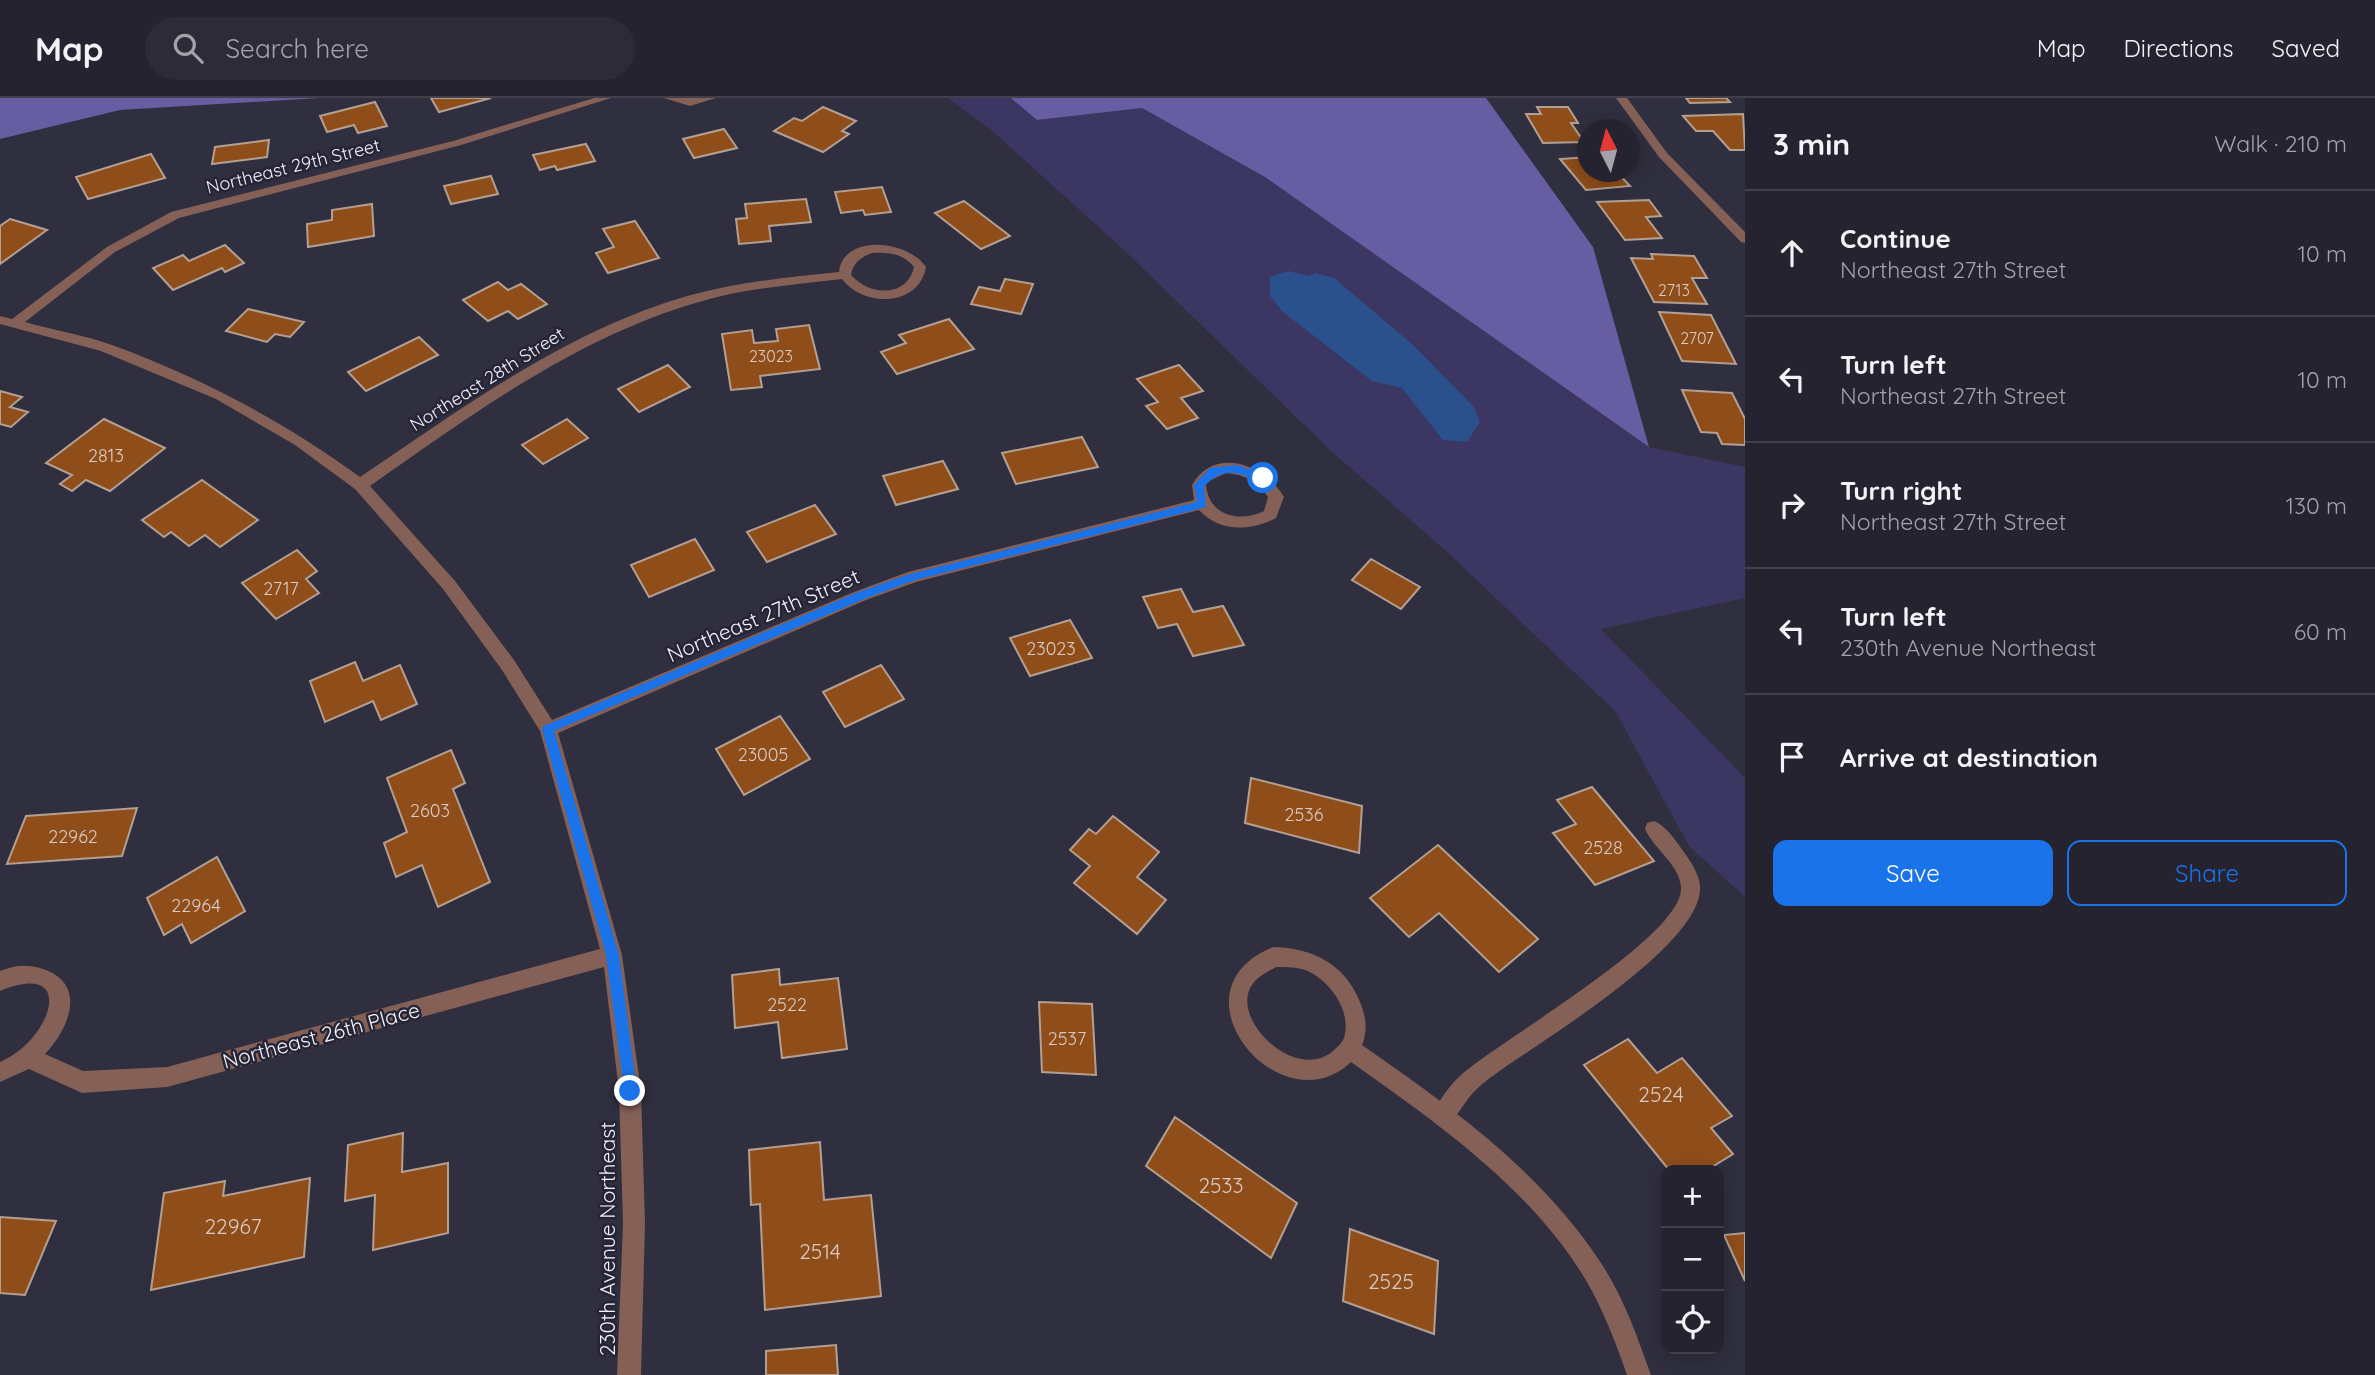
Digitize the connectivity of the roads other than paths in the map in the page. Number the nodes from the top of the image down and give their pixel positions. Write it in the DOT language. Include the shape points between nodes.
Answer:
graph roads {
  1 [pos="606,98"];
  2 [pos="669,98"];
  3 [pos="711,98"];
  4 [pos="1621,98"];
  5 [pos="1745,239"];
  6 [pos="845,275"];
  7 [pos="7,322"];
  8 [pos="360,485"];
  9 [pos="1202,504"];
  10 [pos="548,729"];
  11 [pos="1654,829"];
  12 [pos="612,955"];
  13 [pos="0,981"];
  14 [pos="1350,1049"];
  15 [pos="29,1058"];
  16 [pos="0,1072"];
  17 [pos="1444,1114"];
  18 [pos="629,1375"];
  19 [pos="1639,1375"];
  1 -- 7 [label="street, Northeast 29th Street" via="457,143 175,215 110,248"];
  2 -- 3 [label="street" via="690,103"];
  4 -- 5 [label="street" via="1663,155"];
  6 -- 6 [label="street" via="850,259 870,249 896,249 920,267 917,282 889,295 855,288"];
  6 -- 8 [label="street, Northeast 28th Street" via="743,287 638,317 509,383"];
  7 -- 8 [label="street, 230th Avenue Northeast" via="106,348 221,397 300,441"];
  8 -- 10 [label="street, 230th Avenue Northeast" via="449,585 508,664"];
  9 -- 9 [label="street" via="1223,520 1250,524 1271,514 1276,497 1263,478 1225,468 1204,477 1199,485"];
  9 -- 10 [label="street, Northeast 27th Street" via="914,576"];
  10 -- 12 [label="street, 230th Avenue Northeast"];
  11 -- 17 [label="street" via="1688,875 1692,890 1673,928 1636,961 1468,1082"];
  12 -- 15 [label="street, Northeast 26th Place" via="166,1077 82,1082"];
  12 -- 18 [label="street, 230th Avenue Northeast" via="630,1091 634,1223"];
  13 -- 15 [label="street" via="26,974 44,976 56,986 61,1002 58,1020"];
  14 -- 14 [label="street" via="1354,1012 1331,975 1313,963 1273,957 1244,977 1238,1013 1246,1033 1278,1064 1299,1071 1320,1070 1338,1063"];
  14 -- 17 [label="street"];
  15 -- 16 [label="street"];
  17 -- 19 [label="street" via="1525,1186 1576,1242 1608,1292"];
}
